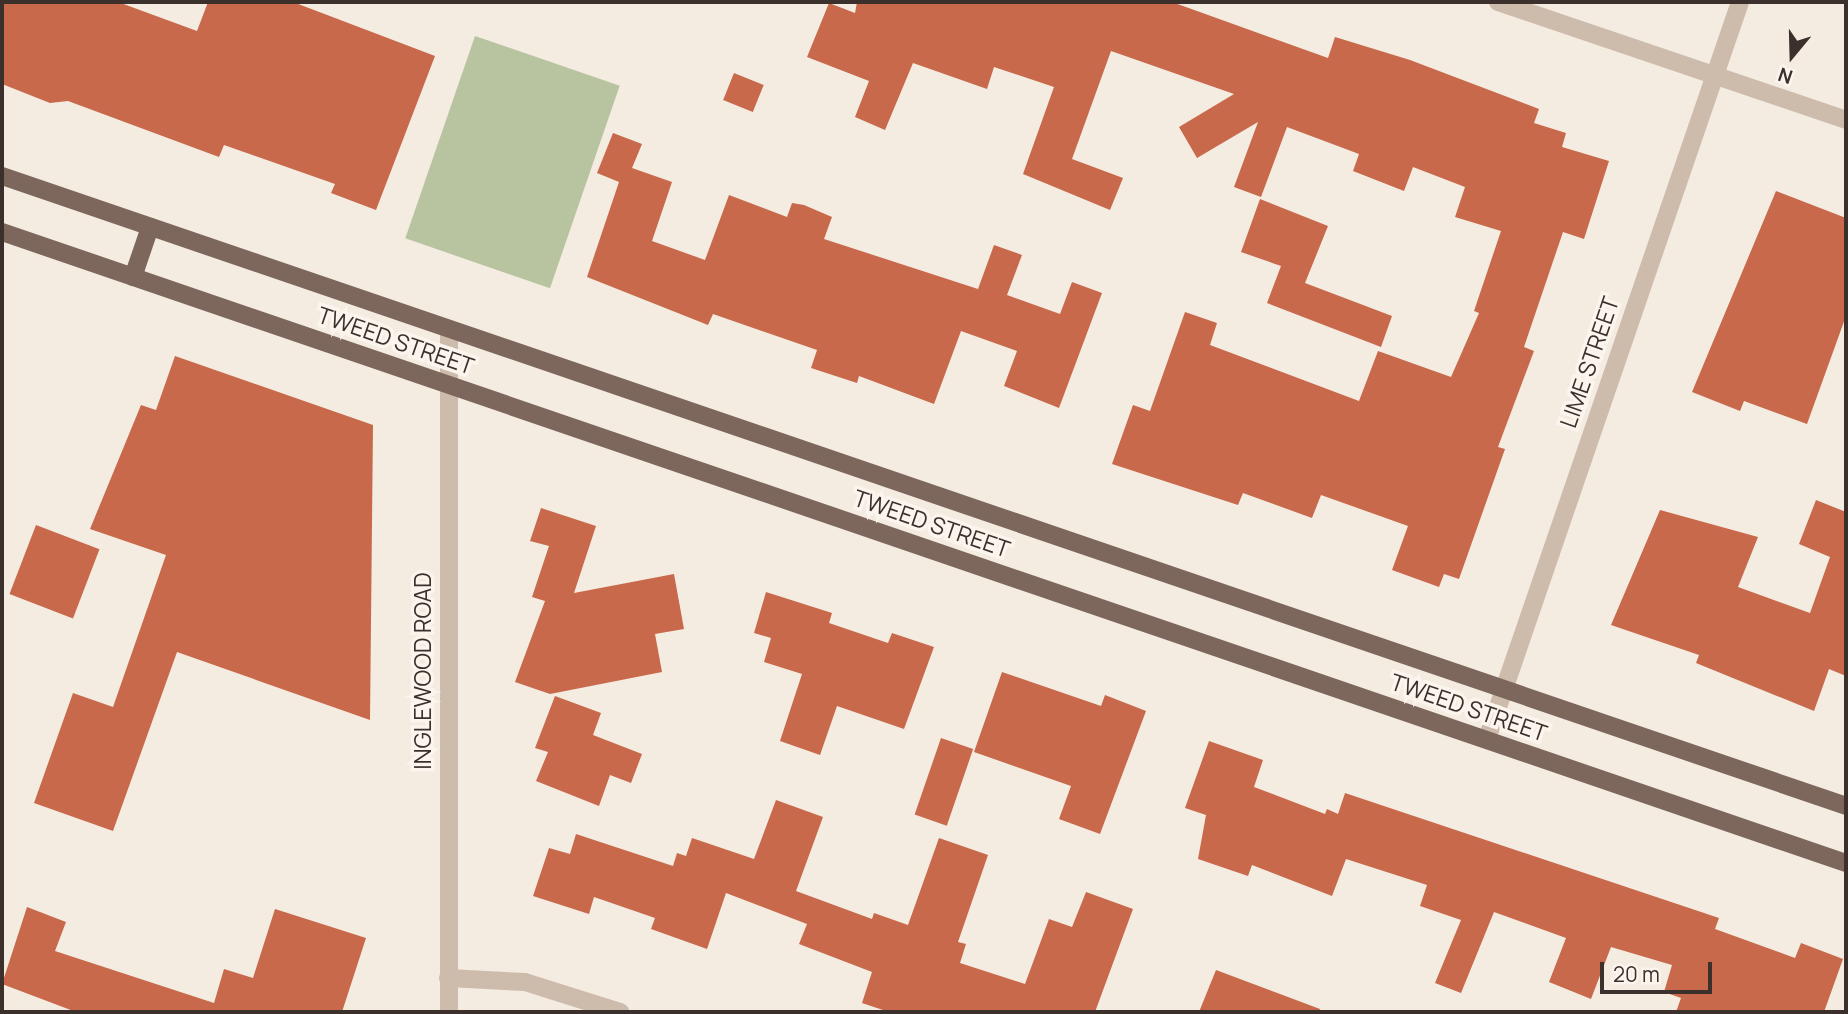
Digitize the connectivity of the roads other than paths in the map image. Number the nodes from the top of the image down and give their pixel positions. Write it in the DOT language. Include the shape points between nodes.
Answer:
graph roads {
  1 [pos="1498,2"];
  2 [pos="1740,2"];
  3 [pos="1714,74"];
  4 [pos="1846,120"];
  5 [pos="2,176"];
  6 [pos="150,226"];
  7 [pos="2,232"];
  8 [pos="133,277"];
  9 [pos="449,329"];
  10 [pos="446,382"];
  11 [pos="1504,689"];
  12 [pos="1487,739"];
  13 [pos="1846,806"];
  14 [pos="1846,863"];
  15 [pos="448,978"];
  16 [pos="449,1012"];
  17 [pos="620,1012"];
  1 -- 3 [label="street"];
  2 -- 3 [label="street, LIME STREET"];
  3 -- 4 [label="street"];
  3 -- 11 [label="street, LIME STREET"];
  5 -- 6 [label="main road, TWEED STREET"];
  6 -- 8 [label="main road"];
  6 -- 9 [label="main road, TWEED STREET"];
  7 -- 8 [label="main road, TWEED STREET"];
  8 -- 10 [label="main road, TWEED STREET"];
  9 -- 10 [label="street, INGLEWOOD ROAD"];
  9 -- 11 [label="main road, TWEED STREET"];
  10 -- 12 [label="main road, TWEED STREET"];
  10 -- 15 [label="street, INGLEWOOD ROAD"];
  11 -- 12 [label="street, LIME STREET"];
  11 -- 13 [label="main road, TWEED STREET"];
  12 -- 14 [label="main road, TWEED STREET"];
  15 -- 16 [label="street, INGLEWOOD ROAD"];
  15 -- 17 [label="street" via="525,982"];
}
